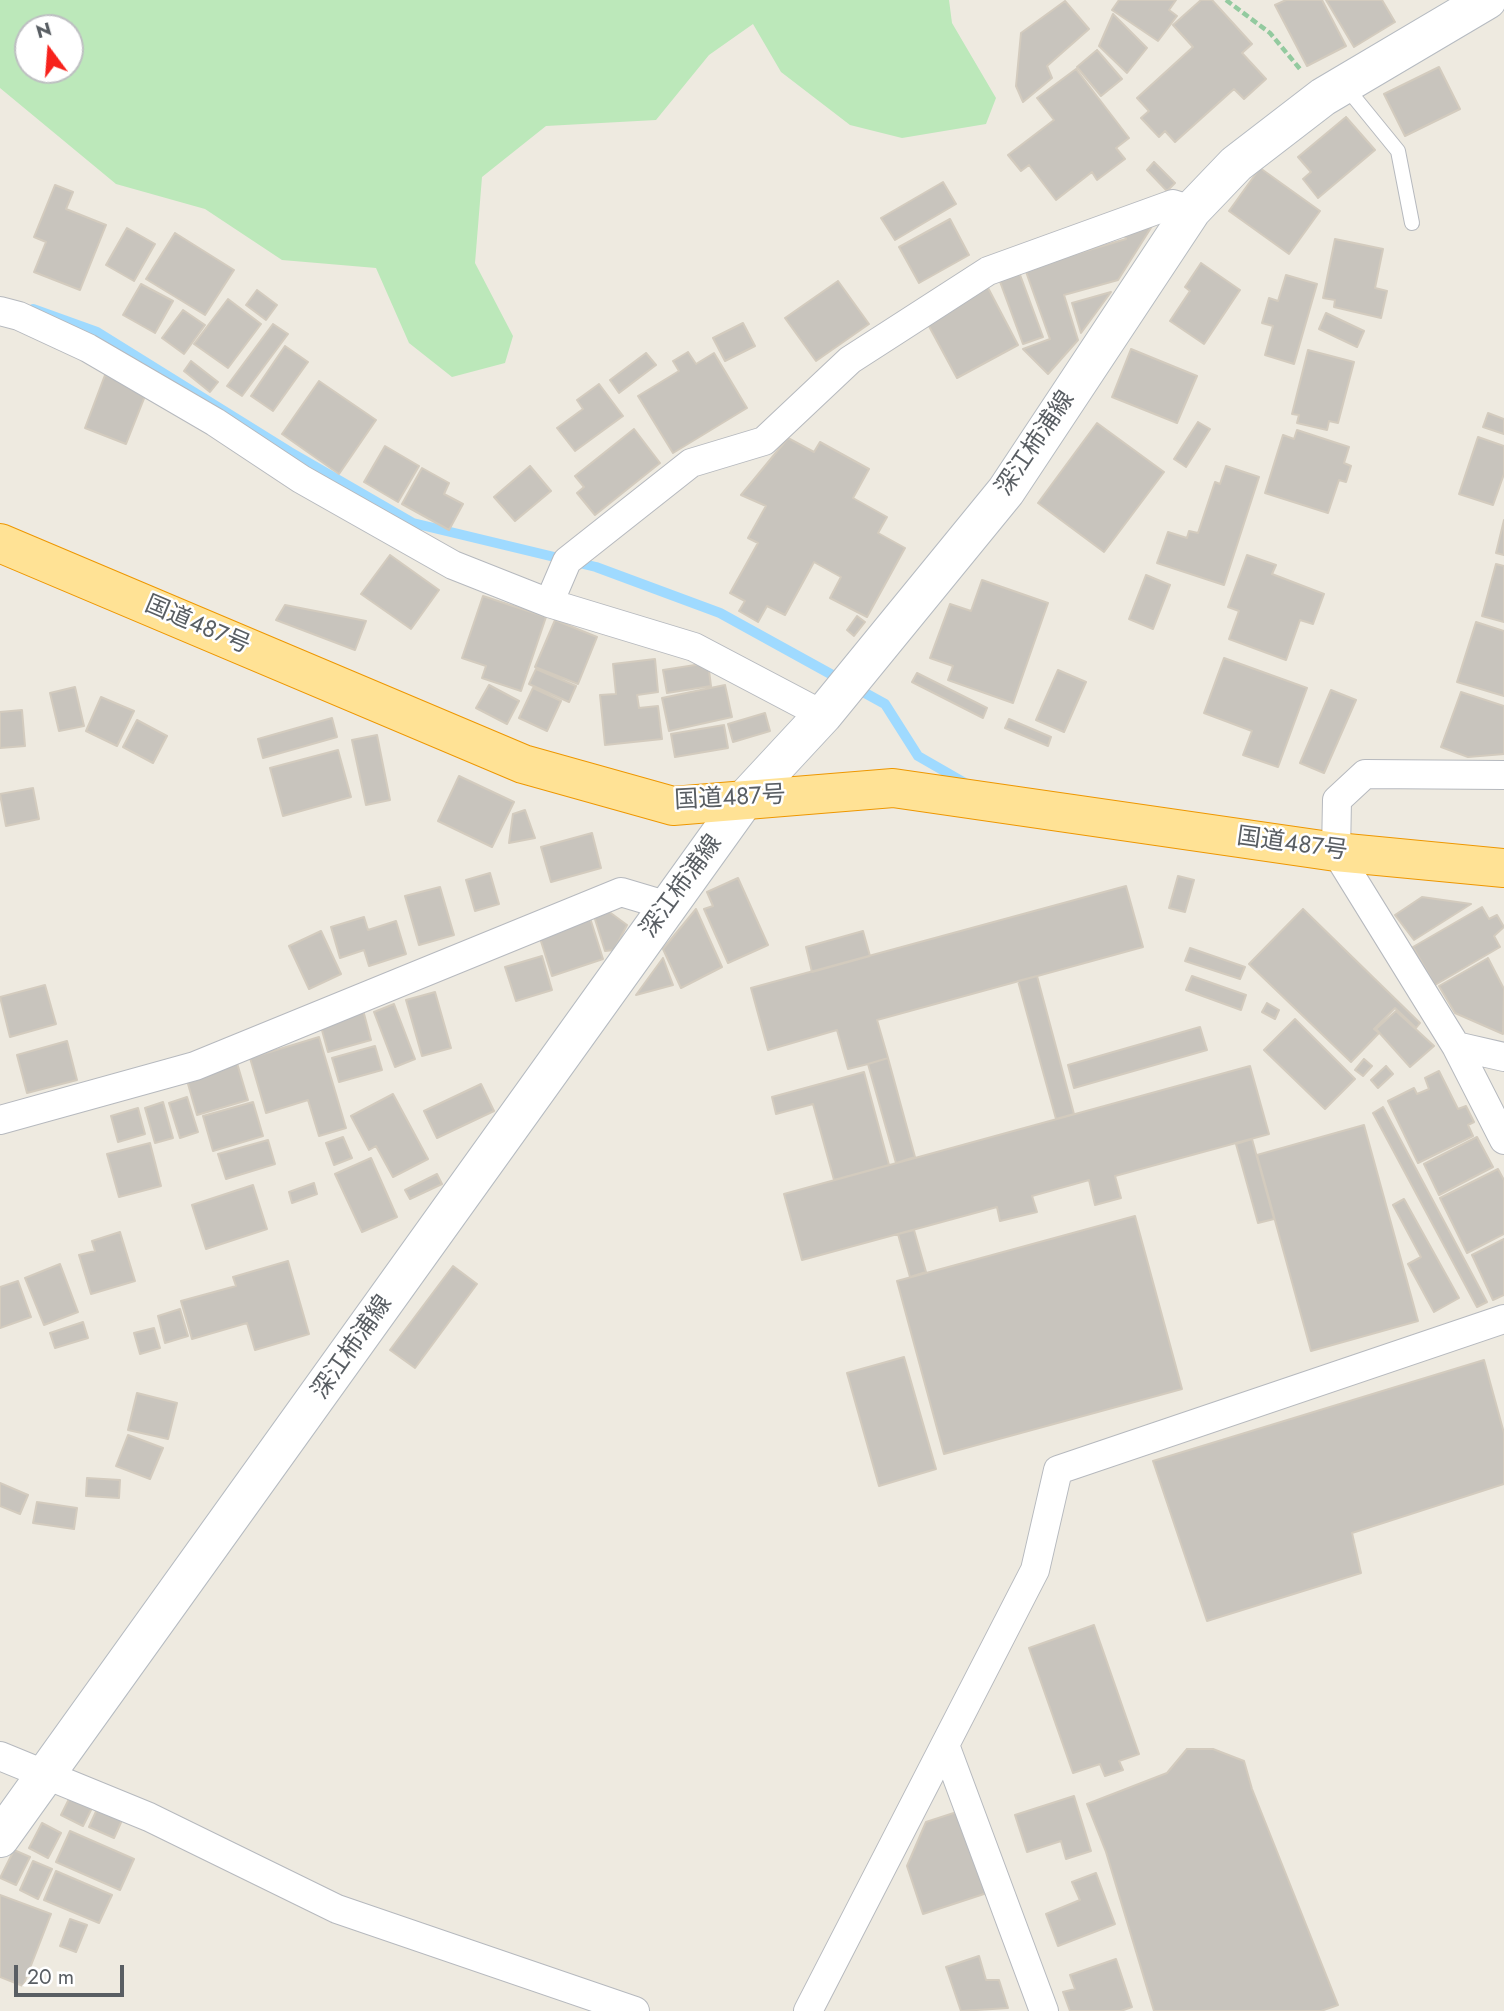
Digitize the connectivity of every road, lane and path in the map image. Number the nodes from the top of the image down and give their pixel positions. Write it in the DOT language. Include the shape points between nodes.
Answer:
graph roads {
  1 [pos="1226,0"];
  2 [pos="1487,0"];
  3 [pos="1334,91"];
  4 [pos="1192,210"];
  5 [pos="1412,223"];
  6 [pos="0,311"];
  7 [pos="0,543"];
  8 [pos="549,603"];
  9 [pos="829,708"];
  10 [pos="1504,775"];
  11 [pos="746,799"];
  12 [pos="1336,852"];
  13 [pos="1504,868"];
  14 [pos="668,906"];
  15 [pos="1456,1046"];
  16 [pos="1504,1057"];
  17 [pos="0,1120"];
  18 [pos="1504,1140"];
  19 [pos="1504,1319"];
  20 [pos="945,1745"];
  21 [pos="0,1756"];
  22 [pos="47,1774"];
  23 [pos="0,1838"];
  24 [pos="635,2011"];
  25 [pos="808,2011"];
  26 [pos="1044,2011"];
  1 -- 3 [label="path"];
  2 -- 3 [label="main road, 深江柿浦線"];
  3 -- 4 [label="main road, 深江柿浦線" via="1236,164"];
  3 -- 5 [label="lane" via="1398,151"];
  4 -- 8 [label="street" via="1173,204 988,271 850,360 764,441 691,463 567,561"];
  4 -- 9 [label="main road, 深江柿浦線" via="1006,491"];
  6 -- 8 [label="street" via="88,348 215,422 301,480 441,558"];
  7 -- 11 [label="highway, 国道487号" via="523,764 673,806"];
  8 -- 9 [label="street" via="695,647"];
  9 -- 11 [label="main road, 深江柿浦線"];
  10 -- 12 [label="street" via="1364,774 1337,800"];
  11 -- 12 [label="highway, 国道487号" via="893,788"];
  11 -- 14 [label="main road, 深江柿浦線"];
  12 -- 13 [label="highway, 国道487号"];
  12 -- 15 [label="street"];
  14 -- 17 [label="street" via="621,892 195,1066"];
  14 -- 22 [label="main road, 深江柿浦線"];
  15 -- 16 [label="street"];
  15 -- 18 [label="street"];
  19 -- 20 [label="street" via="1058,1470 1035,1570"];
  20 -- 25 [label="street"];
  20 -- 26 [label="street"];
  21 -- 22 [label="street"];
  22 -- 23 [label="main road, 深江柿浦線"];
  22 -- 24 [label="street" via="149,1817 337,1909"];
}
